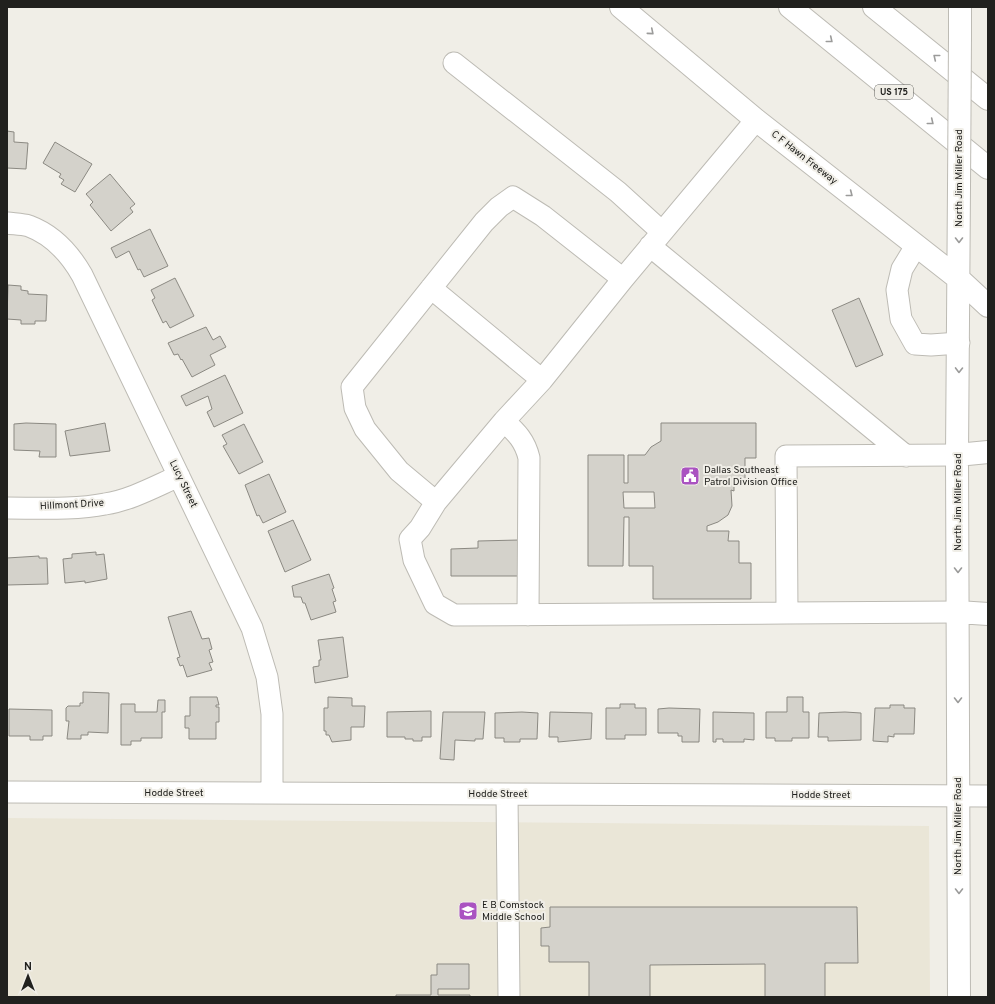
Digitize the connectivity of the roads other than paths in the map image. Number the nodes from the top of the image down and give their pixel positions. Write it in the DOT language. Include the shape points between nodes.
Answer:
graph roads {
  1 [pos="621,7"];
  2 [pos="790,7"];
  3 [pos="874,7"];
  4 [pos="960,7"];
  5 [pos="454,63"];
  6 [pos="988,99"];
  7 [pos="756,120"];
  8 [pos="988,168"];
  9 [pos="7,223"];
  10 [pos="656,239"];
  11 [pos="916,246"];
  12 [pos="623,279"];
  13 [pos="959,279"];
  14 [pos="431,288"];
  15 [pos="988,306"];
  16 [pos="959,343"];
  17 [pos="542,380"];
  18 [pos="504,421"];
  19 [pos="988,452"];
  20 [pos="957,455"];
  21 [pos="906,456"];
  22 [pos="179,476"];
  23 [pos="436,502"];
  24 [pos="7,508"];
  25 [pos="958,612"];
  26 [pos="788,614"];
  27 [pos="988,614"];
  28 [pos="528,615"];
  29 [pos="7,792"];
  30 [pos="272,793"];
  31 [pos="507,794"];
  32 [pos="958,796"];
  33 [pos="988,796"];
  34 [pos="509,997"];
  35 [pos="959,997"];
  1 -- 7 [label="main road, C F Hawn Freeway, one-way"];
  2 -- 8 [label="main road, US 175, one-way"];
  6 -- 3 [label="main road, one-way"];
  4 -- 13 [label="main road, North Jim Miller Road, one-way, bridge"];
  5 -- 10 [label="street" via="618,192"];
  7 -- 10 [label="street"];
  7 -- 11 [label="main road, C F Hawn Freeway, one-way"];
  9 -- 22 [label="street, Lucy Street" via="28,226 49,237 70,255"];
  10 -- 12 [label="street"];
  10 -- 21 [label="street" via="781,355"];
  11 -- 13 [label="main road, C F Hawn Freeway"];
  11 -- 16 [label="street" via="902,269 897,290 901,319 915,344"];
  12 -- 14 [label="street" via="543,216 513,197 484,222"];
  12 -- 17 [label="street"];
  13 -- 15 [label="main road, C F Hawn Freeway"];
  13 -- 16 [label="main road, North Jim Miller Road"];
  14 -- 17 [label="street"];
  14 -- 23 [label="street" via="352,387 355,408 364,429 399,471"];
  16 -- 20 [label="main road, North Jim Miller Road, one-way"];
  17 -- 18 [label="street"];
  18 -- 23 [label="street"];
  18 -- 28 [label="street" via="520,436 529,458"];
  19 -- 20 [label="main road"];
  20 -- 21 [label="street"];
  20 -- 25 [label="main road, North Jim Miller Road, one-way"];
  21 -- 26 [label="street" via="786,456"];
  22 -- 24 [label="street, Hillmont Drive" via="141,493 105,504"];
  22 -- 30 [label="street, Lucy Street" via="252,628 267,677 272,714"];
  23 -- 28 [label="street" via="410,539 414,560 435,604 454,615"];
  25 -- 26 [label="street"];
  25 -- 27 [label="main road"];
  25 -- 32 [label="main road, North Jim Miller Road, one-way"];
  26 -- 28 [label="street"];
  29 -- 30 [label="street, Hodde Street"];
  30 -- 31 [label="street, Hodde Street"];
  31 -- 32 [label="street, Hodde Street"];
  31 -- 34 [label="street"];
  32 -- 33 [label="street, Hodde Street"];
  32 -- 35 [label="main road, North Jim Miller Road, one-way"];
}
